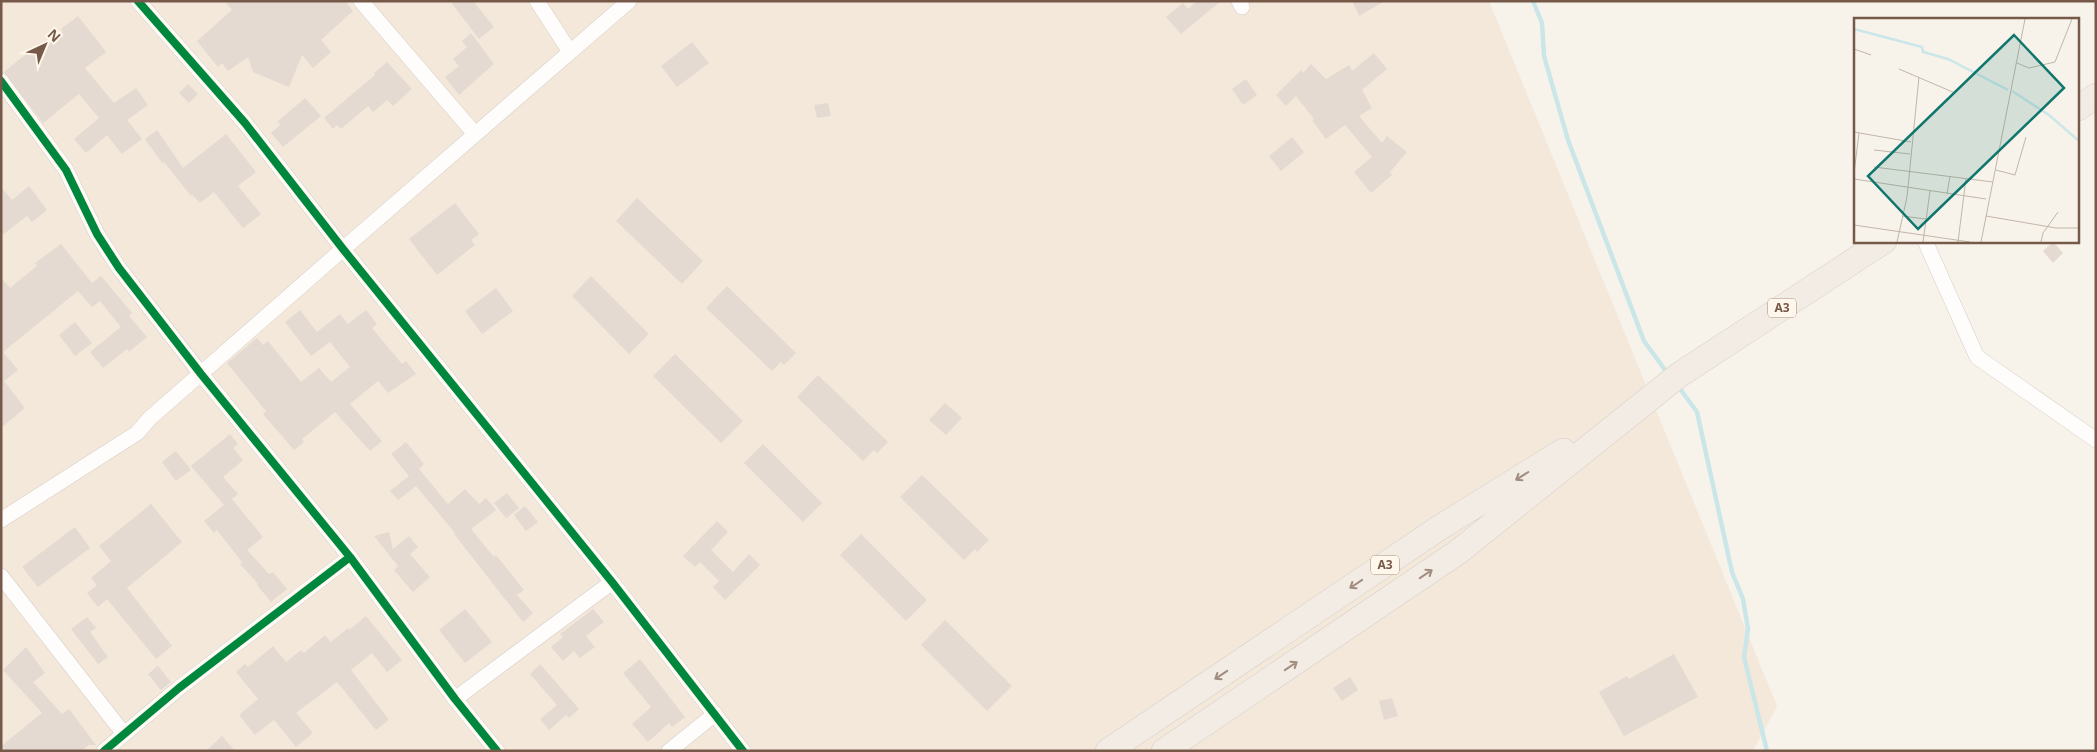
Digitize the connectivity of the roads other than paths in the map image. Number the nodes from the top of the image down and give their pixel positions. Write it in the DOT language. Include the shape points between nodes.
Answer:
graph roads {
  1 [pos="138,1"];
  2 [pos="361,1"];
  3 [pos="537,1"];
  4 [pos="628,1"];
  5 [pos="570,52"];
  6 [pos="1,81"];
  7 [pos="2096,96"];
  8 [pos="2080,107"];
  9 [pos="475,134"];
  10 [pos="1882,242"];
  11 [pos="1925,242"];
  12 [pos="343,249"];
  13 [pos="201,374"];
  14 [pos="1673,380"];
  15 [pos="2096,440"];
  16 [pos="1,520"];
  17 [pos="350,557"];
  18 [pos="1,576"];
  19 [pos="612,582"];
  20 [pos="455,699"];
  21 [pos="715,714"];
  22 [pos="124,734"];
  23 [pos="104,751"];
  24 [pos="497,751"];
  25 [pos="669,751"];
  26 [pos="743,751"];
  27 [pos="1108,751"];
  28 [pos="1164,751"];
  1 -- 12 [label="street" via="245,123"];
  2 -- 9 [label="street"];
  3 -- 5 [label="street"];
  4 -- 5 [label="street"];
  5 -- 9 [label="street"];
  6 -- 13 [label="street" via="66,170 97,234 119,268"];
  7 -- 8 [label="highway"];
  9 -- 12 [label="street"];
  10 -- 14 [label="highway, A3"];
  11 -- 15 [label="street" via="1977,357"];
  12 -- 13 [label="street"];
  12 -- 19 [label="street"];
  13 -- 16 [label="street" via="150,418 137,434"];
  13 -- 17 [label="street"];
  14 -- 27 [label="highway, A3, one-way" via="1439,528"];
  28 -- 14 [label="highway, A3, one-way" via="1458,552"];
  17 -- 20 [label="street"];
  17 -- 22 [label="street"];
  18 -- 22 [label="street"];
  19 -- 20 [label="street"];
  19 -- 21 [label="street"];
  20 -- 24 [label="street"];
  21 -- 25 [label="street"];
  21 -- 26 [label="street"];
  22 -- 23 [label="street"];
}
